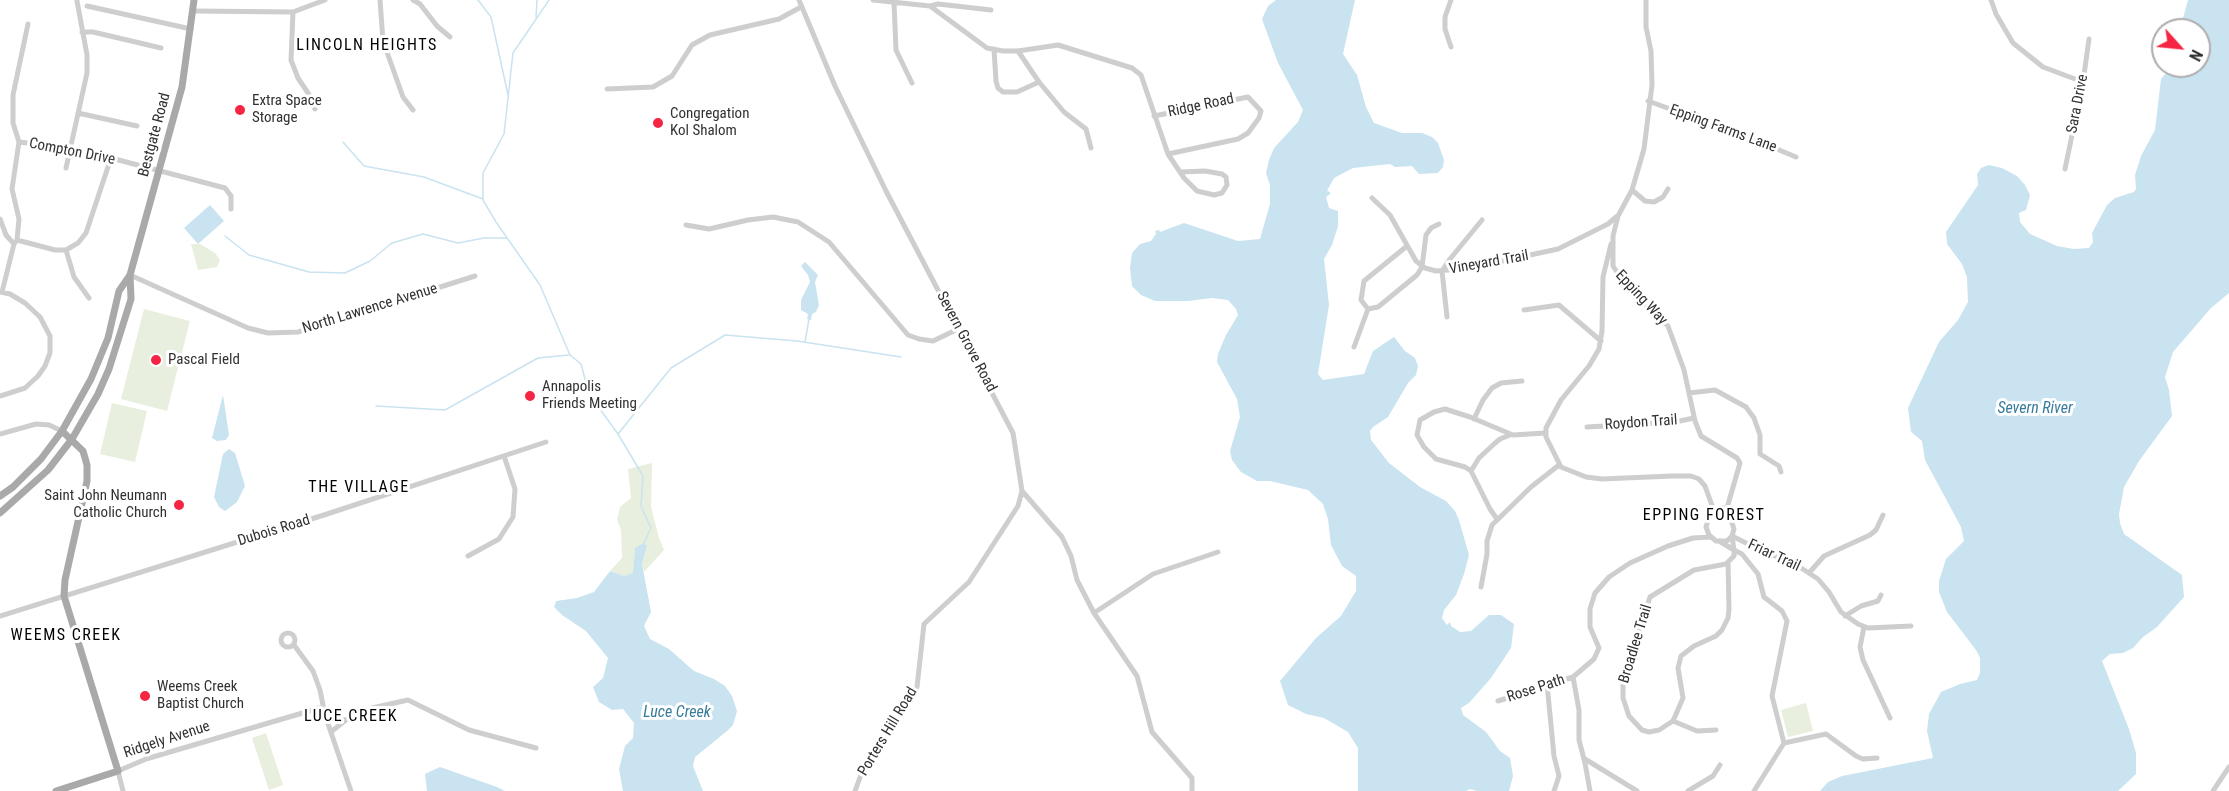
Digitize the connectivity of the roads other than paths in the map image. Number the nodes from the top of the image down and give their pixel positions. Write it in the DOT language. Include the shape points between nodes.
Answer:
graph roads {
  1 [pos="194,0"];
  2 [pos="325,0"];
  3 [pos="380,0"];
  4 [pos="413,0"];
  5 [pos="799,0"];
  6 [pos="873,0"];
  7 [pos="1451,0"];
  8 [pos="1646,0"];
  9 [pos="1991,0"];
  10 [pos="77,1"];
  11 [pos="894,3"];
  12 [pos="87,6"];
  13 [pos="930,6"];
  14 [pos="801,7"];
  15 [pos="991,10"];
  16 [pos="193,11"];
  17 [pos="293,12"];
  18 [pos="28,24"];
  19 [pos="191,29"];
  20 [pos="82,32"];
  21 [pos="450,37"];
  22 [pos="2089,39"];
  23 [pos="1451,47"];
  24 [pos="161,48"];
  25 [pos="994,49"];
  26 [pos="1018,51"];
  27 [pos="912,82"];
  28 [pos="1039,82"];
  29 [pos="2083,82"];
  30 [pos="607,88"];
  31 [pos="1648,102"];
  32 [pos="315,109"];
  33 [pos="413,110"];
  34 [pos="78,113"];
  35 [pos="1154,116"];
  36 [pos="137,126"];
  37 [pos="19,142"];
  38 [pos="1091,148"];
  39 [pos="69,149"];
  40 [pos="1167,154"];
  41 [pos="1796,157"];
  42 [pos="111,158"];
  43 [pos="66,168"];
  44 [pos="2065,169"];
  45 [pos="160,170"];
  46 [pos="1181,172"];
  47 [pos="1668,189"];
  48 [pos="1632,190"];
  49 [pos="1372,198"];
  50 [pos="231,209"];
  51 [pos="1618,216"];
  52 [pos="0,219"];
  53 [pos="1482,220"];
  54 [pos="1439,224"];
  55 [pos="686,225"];
  56 [pos="1613,236"];
  57 [pos="16,242"];
  58 [pos="1407,246"];
  59 [pos="66,250"];
  60 [pos="1422,267"];
  61 [pos="1442,271"];
  62 [pos="130,275"];
  63 [pos="475,276"];
  64 [pos="1,292"];
  65 [pos="89,298"];
  66 [pos="1368,309"];
  67 [pos="1524,310"];
  68 [pos="1447,317"];
  69 [pos="958,329"];
  70 [pos="1601,341"];
  71 [pos="1354,346"];
  72 [pos="1522,381"];
  73 [pos="1689,393"];
  74 [pos="0,396"];
  75 [pos="1694,418"];
  76 [pos="1474,419"];
  77 [pos="1587,427"];
  78 [pos="62,431"];
  79 [pos="1545,433"];
  80 [pos="0,434"];
  81 [pos="1510,435"];
  82 [pos="72,438"];
  83 [pos="546,442"];
  84 [pos="504,456"];
  85 [pos="1559,465"];
  86 [pos="1471,471"];
  87 [pos="1781,472"];
  88 [pos="1022,491"];
  89 [pos="0,496"];
  90 [pos="1727,508"];
  91 [pos="1714,511"];
  92 [pos="0,513"];
  93 [pos="1883,515"];
  94 [pos="1497,519"];
  95 [pos="1706,527"];
  96 [pos="1732,536"];
  97 [pos="1711,537"];
  98 [pos="1693,538"];
  99 [pos="1719,541"];
  100 [pos="1734,550"];
  101 [pos="1218,552"];
  102 [pos="468,556"];
  103 [pos="1728,562"];
  104 [pos="1809,573"];
  105 [pos="1481,588"];
  106 [pos="1881,595"];
  107 [pos="64,596"];
  108 [pos="1094,613"];
  109 [pos="0,616"];
  110 [pos="1845,616"];
  111 [pos="1911,626"];
  112 [pos="1864,627"];
  113 [pos="294,645"];
  114 [pos="1573,677"];
  115 [pos="1547,684"];
  116 [pos="1498,701"];
  117 [pos="323,706"];
  118 [pos="325,715"];
  119 [pos="1890,718"];
  120 [pos="346,720"];
  121 [pos="1673,721"];
  122 [pos="1716,730"];
  123 [pos="332,731"];
  124 [pos="1784,743"];
  125 [pos="536,748"];
  126 [pos="1584,759"];
  127 [pos="1878,759"];
  128 [pos="1720,765"];
  129 [pos="2229,767"];
  130 [pos="118,771"];
  131 [pos="56,791"];
  132 [pos="123,791"];
  133 [pos="351,791"];
  134 [pos="855,791"];
  135 [pos="1192,791"];
  136 [pos="1554,791"];
  137 [pos="1590,791"];
  138 [pos="1637,791"];
  139 [pos="1690,791"];
  140 [pos="1754,791"];
  141 [pos="2213,791"];
  1 -- 16 [label="main road, Bestgate Road"];
  2 -- 17 [label="street"];
  3 -- 33 [label="street" via="383,41 404,97"];
  4 -- 21 [label="street"];
  5 -- 14 [label="street, Severn Grove Road"];
  6 -- 11 [label="street"];
  7 -- 23 [label="street" via="1444,17"];
  8 -- 31 [label="street, Epping Way" via="1652,85"];
  9 -- 29 [label="street" via="2013,44 2043,67"];
  10 -- 20 [label="street"];
  11 -- 13 [label="street"];
  11 -- 27 [label="street" via="896,50"];
  12 -- 19 [label="street"];
  13 -- 15 [label="street"];
  13 -- 25 [label="street" via="987,48"];
  14 -- 30 [label="street" via="779,19 710,35 692,45 672,76 653,87"];
  14 -- 69 [label="street, Severn Grove Road" via="882,183"];
  16 -- 17 [label="street"];
  16 -- 19 [label="main road, Bestgate Road"];
  17 -- 32 [label="street" via="291,60"];
  18 -- 37 [label="street" via="13,95 13,123"];
  19 -- 45 [label="main road, Bestgate Road" via="182,87"];
  20 -- 24 [label="street"];
  20 -- 34 [label="street" via="87,73"];
  22 -- 29 [label="street, Sara Drive"];
  25 -- 26 [label="street"];
  25 -- 28 [label="street" via="996,81 1003,92 1017,92"];
  26 -- 28 [label="street"];
  26 -- 35 [label="street" via="1058,45 1132,68 1141,75"];
  28 -- 38 [label="street" via="1064,112 1086,129"];
  29 -- 44 [label="street, Sara Drive"];
  31 -- 41 [label="street, Epping Farms Lane"];
  31 -- 48 [label="street, Epping Way" via="1644,148"];
  34 -- 36 [label="street"];
  34 -- 39 [label="street"];
  35 -- 40 [label="street"];
  35 -- 40 [label="street, Ridge Road" via="1248,97 1261,111 1248,133 1238,139"];
  37 -- 39 [label="street, Compton Drive"];
  37 -- 57 [label="street" via="12,189 19,219"];
  39 -- 42 [label="street, Compton Drive"];
  39 -- 43 [label="street"];
  40 -- 46 [label="street"];
  42 -- 45 [label="street, Compton Drive"];
  42 -- 59 [label="street" via="86,233"];
  45 -- 50 [label="street, Compton Drive" via="225,188 231,196"];
  45 -- 62 [label="main road, Bestgate Road"];
  46 -- 46 [label="street" via="1190,185 1205,194 1222,193 1227,185 1222,174"];
  47 -- 48 [label="street" via="1654,202 1645,201"];
  48 -- 51 [label="street, Epping Way"];
  49 -- 58 [label="street" via="1390,215"];
  51 -- 56 [label="street, Epping Way"];
  51 -- 61 [label="street, Vineyard Trail" via="1558,249"];
  52 -- 57 [label="street" via="6,235"];
  53 -- 61 [label="street"];
  54 -- 60 [label="street" via="1426,235"];
  55 -- 69 [label="street" via="709,229 772,217 798,222 829,242 908,334 933,341"];
  56 -- 70 [label="street" via="1604,277"];
  56 -- 73 [label="street, Epping Way" via="1614,270 1668,326"];
  57 -- 59 [label="street"];
  57 -- 64 [label="street"];
  58 -- 60 [label="street"];
  58 -- 66 [label="street" via="1364,281 1361,300"];
  59 -- 65 [label="street" via="74,277"];
  60 -- 61 [label="street, Vineyard Trail"];
  60 -- 66 [label="street" via="1378,307"];
  61 -- 68 [label="street"];
  62 -- 63 [label="street, North Lawrence Avenue" via="248,328 268,333 298,332"];
  62 -- 78 [label="main road, Bestgate Road" via="119,291 108,338 91,379"];
  62 -- 82 [label="main road, Bestgate Road" via="131,299 109,369"];
  64 -- 74 [label="street" via="25,303 40,317 50,336 48,360 38,376 25,388"];
  66 -- 71 [label="street"];
  67 -- 70 [label="street" via="1559,305"];
  69 -- 88 [label="street, Severn Grove Road" via="1013,433"];
  70 -- 79 [label="street" via="1596,355 1564,395"];
  72 -- 76 [label="street" via="1492,388"];
  73 -- 75 [label="street, Epping Way"];
  73 -- 87 [label="street" via="1714,390 1746,407 1760,435 1759,452 1779,466"];
  75 -- 77 [label="street, Roydon Trail"];
  75 -- 90 [label="street, Epping Way" via="1701,436 1740,463"];
  76 -- 81 [label="street"];
  76 -- 86 [label="street" via="1441,409 1422,417 1418,428 1420,441 1430,455"];
  78 -- 80 [label="street" via="36,424"];
  78 -- 82 [label="main road"];
  78 -- 89 [label="main road, Bestgate Road" via="41,459"];
  79 -- 81 [label="street"];
  79 -- 85 [label="street"];
  81 -- 86 [label="street" via="1494,444"];
  82 -- 92 [label="main road, Bestgate Road" via="48,470"];
  82 -- 107 [label="main road" via="83,450 87,481"];
  83 -- 84 [label="street, Dubois Road"];
  84 -- 102 [label="street" via="515,489 513,516 499,539"];
  84 -- 107 [label="street, Dubois Road"];
  85 -- 91 [label="street" via="1583,477 1599,479 1695,477 1705,486"];
  85 -- 94 [label="street"];
  86 -- 94 [label="street"];
  88 -- 108 [label="street" via="1062,537"];
  88 -- 134 [label="street, Porters Hill Road" via="1018,507 969,582 924,624 917,687 862,772"];
  90 -- 91 [label="street"];
  90 -- 96 [label="street" via="1734,529"];
  91 -- 95 [label="street"];
  93 -- 104 [label="street" via="1870,535 1824,556"];
  94 -- 105 [label="street" via="1489,530"];
  95 -- 97 [label="street"];
  95 -- 98 [label="street"];
  96 -- 99 [label="street"];
  96 -- 100 [label="street"];
  96 -- 104 [label="street, Friar Trail"];
  97 -- 98 [label="street"];
  97 -- 99 [label="street"];
  98 -- 114 [label="street" via="1645,556 1604,582 1595,593 1589,614 1598,653"];
  99 -- 100 [label="street"];
  100 -- 103 [label="street"];
  100 -- 124 [label="street" via="1750,562 1764,597 1782,611 1787,621 1772,693"];
  101 -- 108 [label="street" via="1153,574"];
  103 -- 121 [label="street" via="1728,618 1716,636 1681,656 1678,669 1682,702"];
  103 -- 121 [label="street, Broadlee Trail" via="1694,570 1653,594 1647,602 1623,678 1624,705 1632,721 1646,731 1659,730"];
  104 -- 110 [label="street, Friar Trail" via="1821,582"];
  106 -- 110 [label="street" via="1878,602"];
  107 -- 109 [label="street, Dubois Road"];
  107 -- 130 [label="main road"];
  108 -- 135 [label="street" via="1137,676 1152,732 1192,778"];
  110 -- 112 [label="street, Friar Trail"];
  111 -- 112 [label="street"];
  112 -- 119 [label="street" via="1860,647 1863,660"];
  113 -- 117 [label="street" via="313,671"];
  114 -- 115 [label="street, Rose Path"];
  114 -- 126 [label="street"];
  115 -- 116 [label="street, Rose Path"];
  115 -- 136 [label="street" via="1559,777"];
  117 -- 118 [label="street"];
  117 -- 130 [label="street, Ridgely Avenue"];
  118 -- 120 [label="street"];
  118 -- 123 [label="street"];
  120 -- 123 [label="street"];
  120 -- 125 [label="street" via="372,708 408,700 469,730"];
  121 -- 122 [label="street" via="1693,730"];
  123 -- 133 [label="street"];
  124 -- 127 [label="street" via="1826,734 1856,756"];
  124 -- 140 [label="street"];
  126 -- 137 [label="street"];
  126 -- 138 [label="street"];
  128 -- 139 [label="street" via="1713,776"];
  129 -- 141 [label="street"];
  130 -- 131 [label="main road, Ridgely Avenue"];
  130 -- 132 [label="street"];
}
